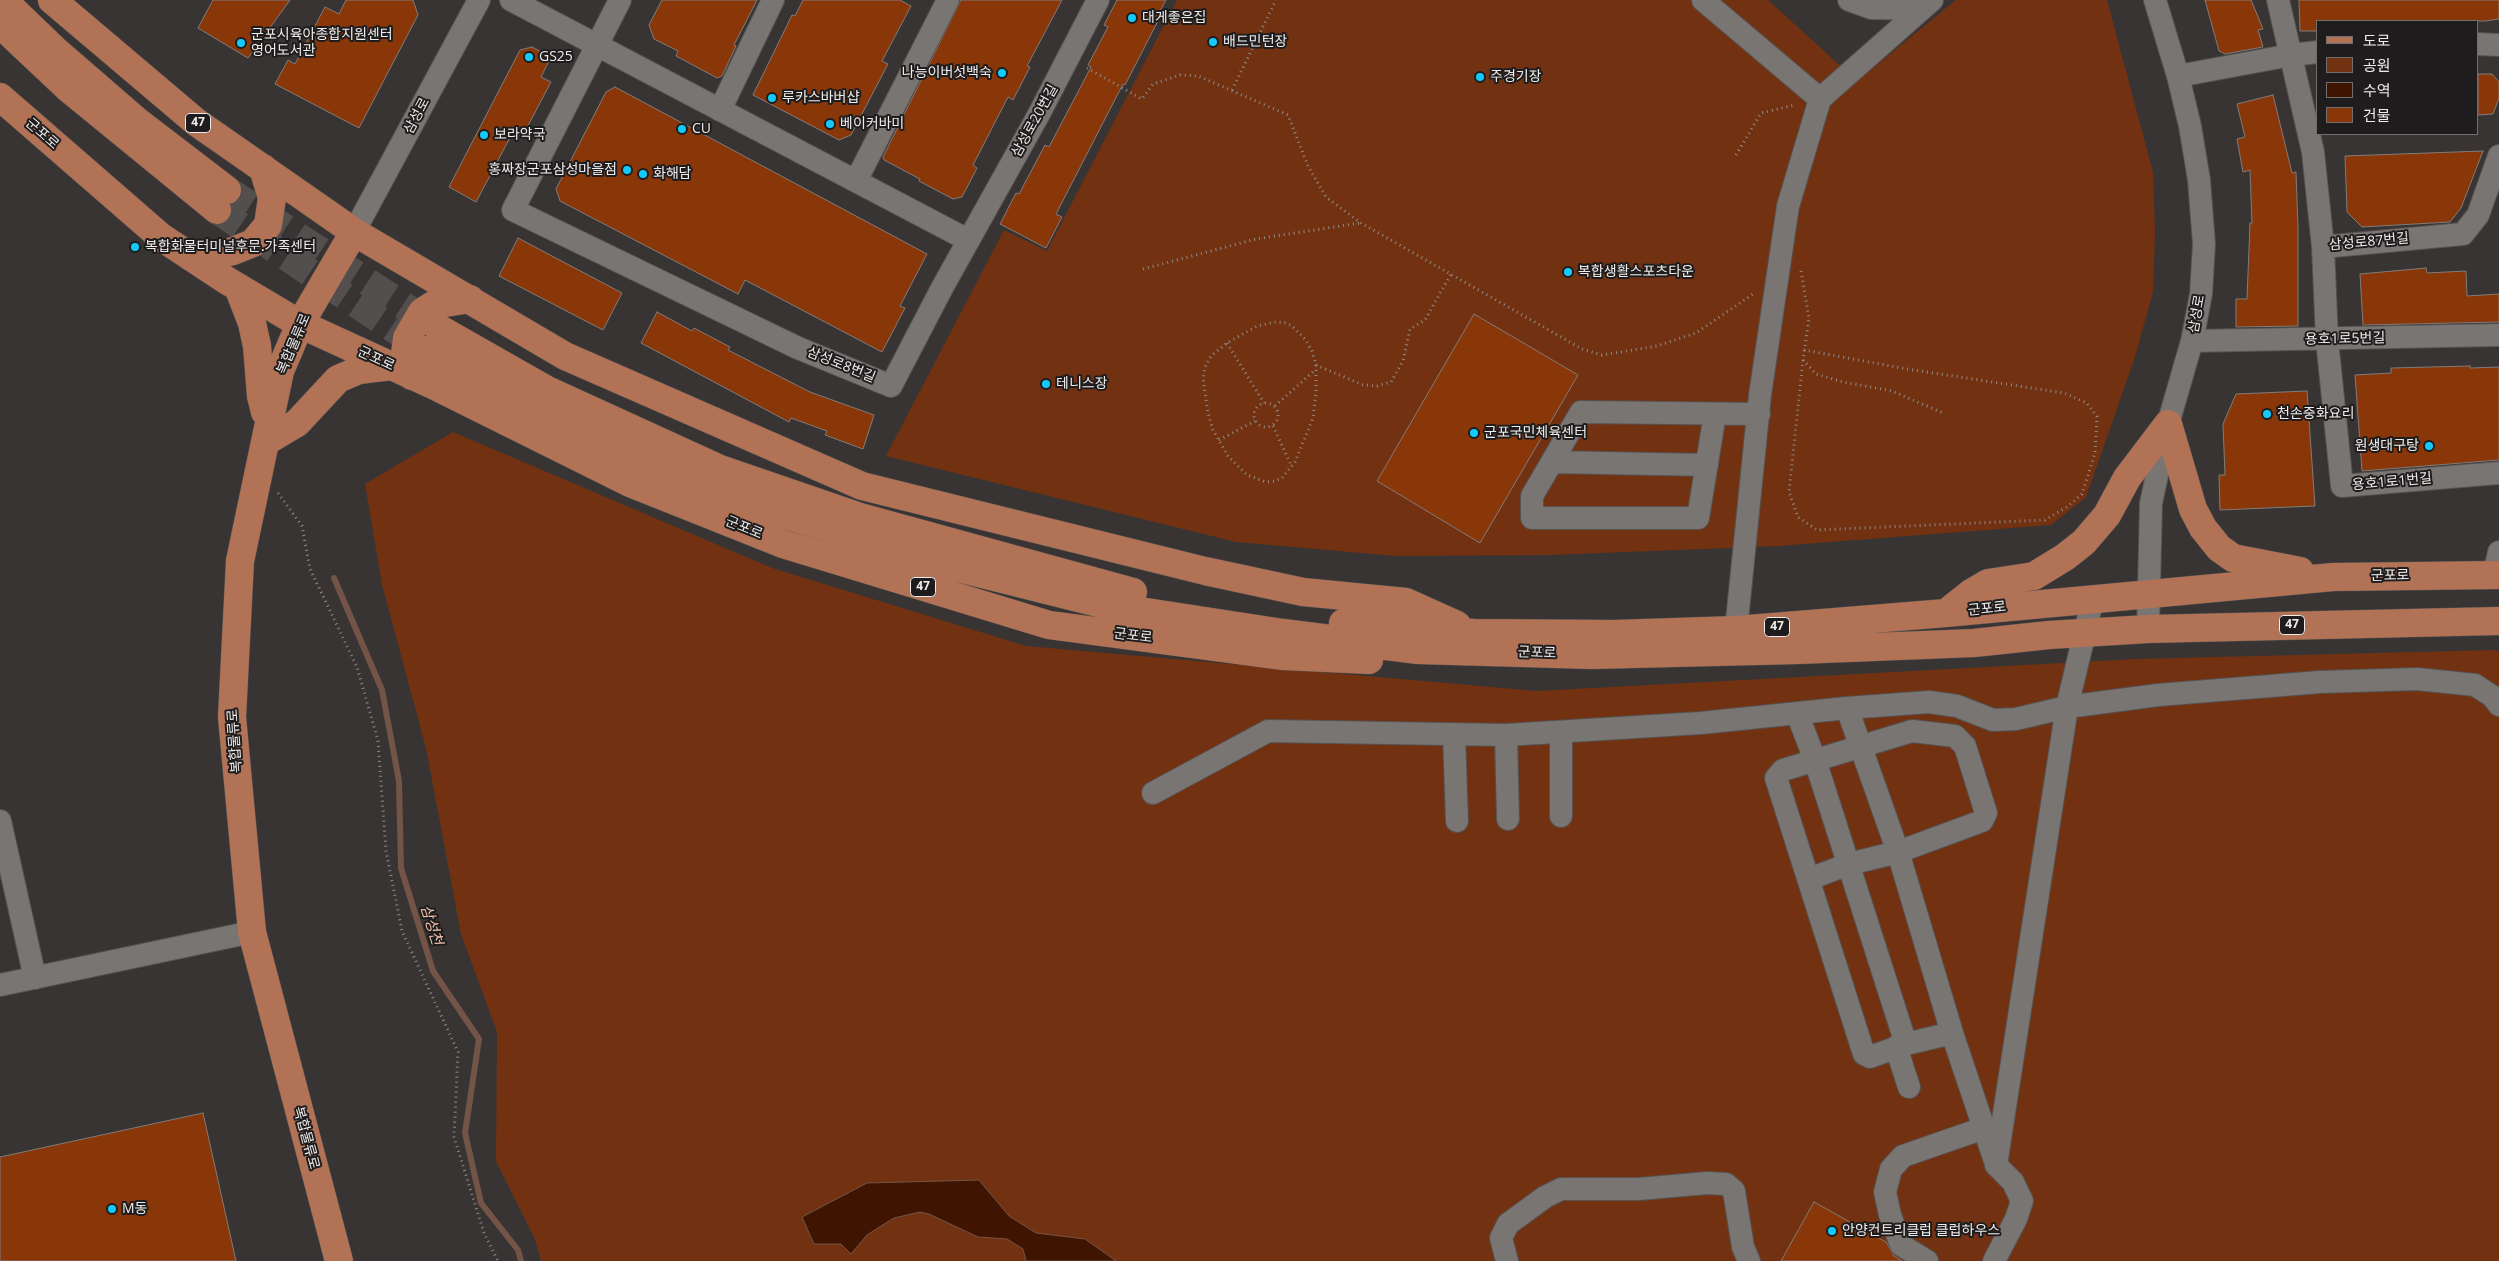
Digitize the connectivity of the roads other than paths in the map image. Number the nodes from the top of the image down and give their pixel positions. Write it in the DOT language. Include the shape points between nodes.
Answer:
graph roads {
  1 [pos="3,0"];
  2 [pos="52,0"];
  3 [pos="479,0"];
  4 [pos="511,0"];
  5 [pos="620,0"];
  6 [pos="773,0"];
  7 [pos="948,0"];
  8 [pos="1098,0"];
  9 [pos="1703,0"];
  10 [pos="1849,0"];
  11 [pos="2154,0"];
  12 [pos="2278,0"];
  13 [pos="1927,5"];
  14 [pos="0,24"];
  15 [pos="2479,44"];
  16 [pos="596,45"];
  17 [pos="2499,45"];
  18 [pos="2316,52"];
  19 [pos="2291,55"];
  20 [pos="2178,76"];
  21 [pos="0,97"];
  22 [pos="1820,99"];
  23 [pos="720,110"];
  24 [pos="2499,156"];
  25 [pos="263,168"];
  26 [pos="856,181"];
  27 [pos="354,232"];
  28 [pos="968,240"];
  29 [pos="2323,246"];
  30 [pos="191,257"];
  31 [pos="238,287"];
  32 [pos="470,300"];
  33 [pos="300,324"];
  34 [pos="2499,335"];
  35 [pos="2327,340"];
  36 [pos="2192,341"];
  37 [pos="402,371"];
  38 [pos="1715,414"];
  39 [pos="1759,414"];
  40 [pos="2168,424"];
  41 [pos="264,445"];
  42 [pos="1552,462"];
  43 [pos="1707,465"];
  44 [pos="2499,473"];
  45 [pos="2497,567"];
  46 [pos="2333,577"];
  47 [pos="2147,593"];
  48 [pos="2093,598"];
  49 [pos="1946,613"];
  50 [pos="1912,615"];
  51 [pos="2499,621"];
  52 [pos="2148,629"];
  53 [pos="1736,630"];
  54 [pos="1474,633"];
  55 [pos="2086,634"];
  56 [pos="1798,650"];
  57 [pos="1591,655"];
  58 [pos="2499,705"];
  59 [pos="1847,708"];
  60 [pos="2067,708"];
  61 [pos="1797,712"];
  62 [pos="1561,732"];
  63 [pos="1454,735"];
  64 [pos="1506,735"];
  65 [pos="1861,746"];
  66 [pos="1815,760"];
  67 [pos="1153,792"];
  68 [pos="1561,816"];
  69 [pos="1508,819"];
  70 [pos="1457,821"];
  71 [pos="0,822"];
  72 [pos="1898,852"];
  73 [pos="1849,864"];
  74 [pos="1809,879"];
  75 [pos="252,932"];
  76 [pos="34,978"];
  77 [pos="0,985"];
  78 [pos="1952,1032"];
  79 [pos="1901,1045"];
  80 [pos="1909,1087"];
  81 [pos="1984,1128"];
  82 [pos="1996,1166"];
  83 [pos="339,1261"];
  84 [pos="1507,1261"];
  85 [pos="1749,1261"];
  86 [pos="1927,1261"];
  87 [pos="1994,1261"];
  1 -- 14 [label="main road, 47" via="222,200 69,89"];
  2 -- 25 [label="main road, 군포로 / 47" via="196,122"];
  3 -- 27 [label="street, 삼성로"];
  4 -- 16 [label="street"];
  5 -- 16 [label="street"];
  6 -- 23 [label="street"];
  7 -- 26 [label="street"];
  8 -- 28 [label="street, 삼성로20번길"];
  9 -- 22 [label="street"];
  10 -- 13 [label="street" via="1871,8"];
  11 -- 20 [label="street, 삼성로"];
  12 -- 19 [label="street, 삼성로87번길"];
  13 -- 22 [label="street"];
  15 -- 17 [label="street"];
  16 -- 23 [label="street"];
  16 -- 28 [label="street, 삼성로8번길" via="513,210 798,348 891,386"];
  18 -- 19 [label="street"];
  19 -- 20 [label="street"];
  19 -- 29 [label="street, 삼성로87번길" via="2313,152"];
  20 -- 36 [label="street, 삼성로" via="2199,180 2204,244 2201,294"];
  21 -- 30 [label="main road, 군포로 / 47" via="161,237"];
  22 -- 39 [label="street" via="1788,206"];
  23 -- 26 [label="street"];
  24 -- 29 [label="street, 삼성로87번길" via="2478,215 2463,234"];
  25 -- 27 [label="main road, 군포로 / 47"];
  25 -- 30 [label="main road" via="272,198 268,225 253,243 233,252"];
  26 -- 28 [label="street"];
  27 -- 32 [label="main road, 군포로 / 47"];
  27 -- 33 [label="main road, 복합물류로"];
  29 -- 35 [label="street"];
  30 -- 31 [label="main road, 군포로 / 47"];
  31 -- 33 [label="main road, 군포로 / 47"];
  31 -- 41 [label="main road" via="257,346"];
  32 -- 37 [label="main road" via="433,305 422,312 407,338"];
  32 -- 54 [label="main road, 군포로 / 47" via="565,356 862,486 1303,592 1406,602"];
  33 -- 37 [label="main road, 군포로 / 47"];
  33 -- 41 [label="main road, 복합물류로" via="280,371"];
  34 -- 35 [label="street, 용호1로5번길"];
  35 -- 36 [label="street, 용호1로5번길"];
  35 -- 44 [label="street, 용호1로1번길" via="2342,486"];
  36 -- 40 [label="street, 삼성로"];
  37 -- 41 [label="main road" via="359,370 338,379 297,423"];
  37 -- 57 [label="main road, 군포로 / 47" via="630,483 783,544 1049,625 1283,656 1542,667"];
  38 -- 39 [label="street"];
  38 -- 42 [label="street" via="1581,412"];
  38 -- 43 [label="street"];
  39 -- 53 [label="street"];
  40 -- 46 [label="main road" via="2192,509 2219,548 2233,558"];
  40 -- 47 [label="street, 삼성로" via="2151,503"];
  40 -- 49 [label="main road" via="2127,478 2107,515 2084,542 2034,576 1988,583"];
  41 -- 75 [label="main road, 복합물류로" via="240,561 232,716"];
  42 -- 43 [label="street"];
  42 -- 43 [label="street" via="1532,496 1532,518 1698,518"];
  45 -- 46 [label="main road, 군포로 / 47"];
  46 -- 47 [label="main road, 군포로 / 47"];
  47 -- 48 [label="main road, 군포로 / 47"];
  47 -- 52 [label="street, 삼성로"];
  48 -- 49 [label="main road, 군포로 / 47"];
  48 -- 55 [label="street"];
  49 -- 50 [label="main road, 군포로 / 47"];
  50 -- 53 [label="main road, 군포로 / 47"];
  50 -- 56 [label="main road" via="1914,624 1910,627 1816,636"];
  51 -- 52 [label="main road, 군포로 / 47"];
  52 -- 55 [label="main road, 군포로 / 47"];
  53 -- 54 [label="main road, 군포로 / 47" via="1614,634"];
  54 -- 57 [label="main road, 군포로 / 47" via="1286,617 1133,592 860,517 720,469 432,339 636,460 711,492 954,568 1114,607 1283,633 1418,650"];
  55 -- 56 [label="main road, 군포로 / 47" via="1974,643"];
  55 -- 60 [label="street"];
  56 -- 57 [label="main road, 군포로 / 47"];
  58 -- 60 [label="street" via="2475,685 2417,679 2320,682 2158,695"];
  59 -- 60 [label="street" via="1941,703 1993,720 2016,719"];
  59 -- 61 [label="street"];
  59 -- 65 [label="street"];
  60 -- 82 [label="street"];
  61 -- 62 [label="street" via="1701,723"];
  61 -- 66 [label="street"];
  62 -- 64 [label="street"];
  62 -- 68 [label="street"];
  63 -- 64 [label="street"];
  63 -- 67 [label="street" via="1268,731"];
  63 -- 70 [label="street"];
  64 -- 69 [label="street"];
  65 -- 66 [label="street"];
  65 -- 72 [label="street"];
  65 -- 72 [label="street" via="1912,731 1955,736 1965,746 1986,813 1982,821"];
  66 -- 73 [label="street"];
  66 -- 74 [label="street" via="1783,770 1776,778"];
  71 -- 76 [label="street"];
  72 -- 73 [label="street"];
  72 -- 78 [label="street"];
  73 -- 74 [label="street"];
  73 -- 79 [label="street"];
  74 -- 79 [label="street" via="1864,1054 1870,1057"];
  75 -- 76 [label="street"];
  75 -- 83 [label="main road, 복합물류로"];
  76 -- 77 [label="street"];
  78 -- 79 [label="street"];
  78 -- 81 [label="street"];
  79 -- 80 [label="street"];
  81 -- 82 [label="street"];
  81 -- 86 [label="street" via="1903,1156 1891,1169 1886,1192 1901,1245"];
  82 -- 87 [label="street" via="2013,1182 2022,1201"];
  84 -- 85 [label="street" via="1501,1238 1508,1224 1545,1197 1562,1189 1639,1189 1708,1183 1726,1184 1734,1191 1743,1247"];
}
